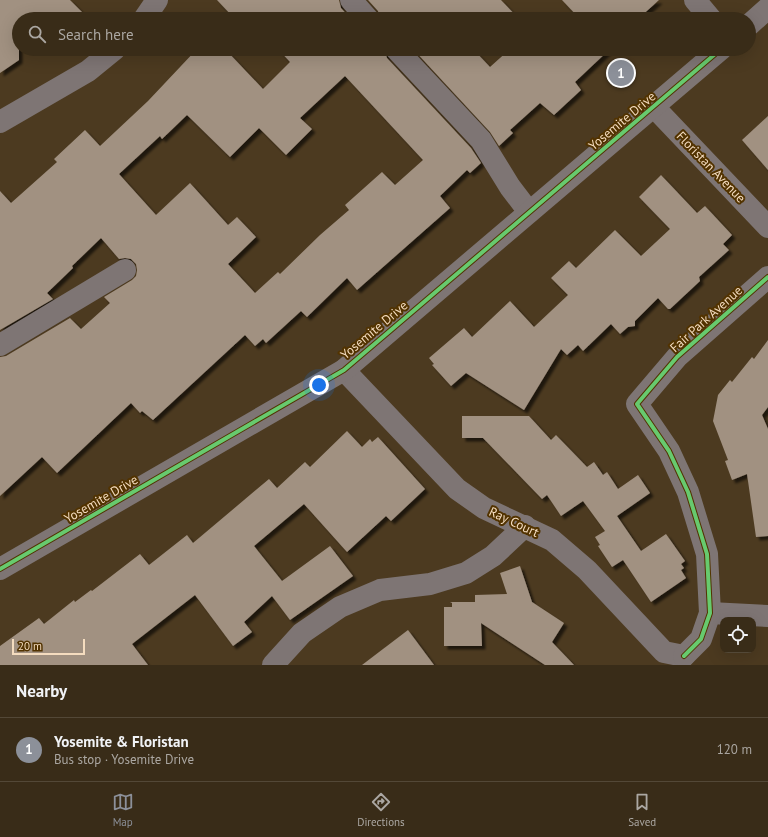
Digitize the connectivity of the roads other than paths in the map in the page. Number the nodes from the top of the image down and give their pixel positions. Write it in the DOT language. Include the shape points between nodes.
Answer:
graph roads {
  1 [pos="157,0"];
  2 [pos="351,0"];
  3 [pos="695,0"];
  4 [pos="768,8"];
  5 [pos="149,12"];
  6 [pos="362,12"];
  7 [pos="705,12"];
  8 [pos="756,19"];
  9 [pos="106,56"];
  10 [pos="403,56"];
  11 [pos="713,56"];
  12 [pos="654,107"];
  13 [pos="0,122"];
  14 [pos="529,212"];
  15 [pos="768,227"];
  16 [pos="125,270"];
  17 [pos="768,277"];
  18 [pos="0,345"];
  19 [pos="344,370"];
  20 [pos="525,526"];
  21 [pos="0,569"];
  22 [pos="710,614"];
  23 [pos="768,616"];
  24 [pos="684,661"];
  25 [pos="273,665"];
  1 -- 5 [label="street"];
  2 -- 6 [label="street"];
  3 -- 7 [label="street"];
  4 -- 8 [label="street"];
  9 -- 13 [label="street" via="88,71"];
  10 -- 14 [label="street" via="481,140"];
  11 -- 12 [label="street, Yosemite Drive"];
  12 -- 14 [label="street, Yosemite Drive"];
  12 -- 15 [label="street, Floristan Avenue"];
  14 -- 19 [label="street, Yosemite Drive"];
  16 -- 18 [label="street"];
  17 -- 22 [label="street, Fair Park Avenue" via="677,357 637,404 669,451 688,492 707,554"];
  19 -- 20 [label="street, Ray Court" via="457,489 484,508"];
  19 -- 21 [label="street, Yosemite Drive"];
  20 -- 24 [label="street, Ray Court" via="552,540 587,570 664,652"];
  20 -- 25 [label="street" via="493,556 466,573 430,584 380,590 340,607 302,633"];
  22 -- 23 [label="street"];
  22 -- 24 [label="street, Fair Park Avenue" via="701,638"];
}
